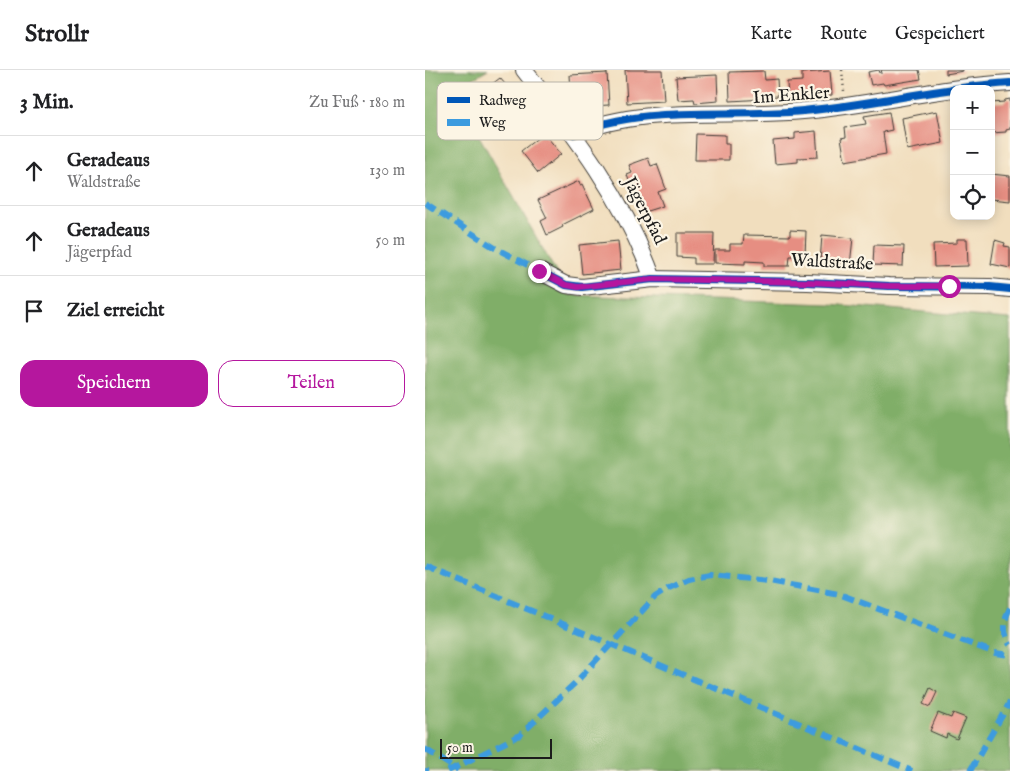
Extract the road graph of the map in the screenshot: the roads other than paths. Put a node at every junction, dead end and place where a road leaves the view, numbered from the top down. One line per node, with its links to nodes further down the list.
1 (524, 70): 2 (street, Jägerpfad)
2 (533, 82)
3 (1010, 83): 4 (street, Im Enkler)
4 (603, 123)
5 (578, 140): 7 (street, Jägerpfad)
6 (539, 271): 7 (street)
7 (653, 279): 8 (street, Waldstraße)
8 (1010, 289)

